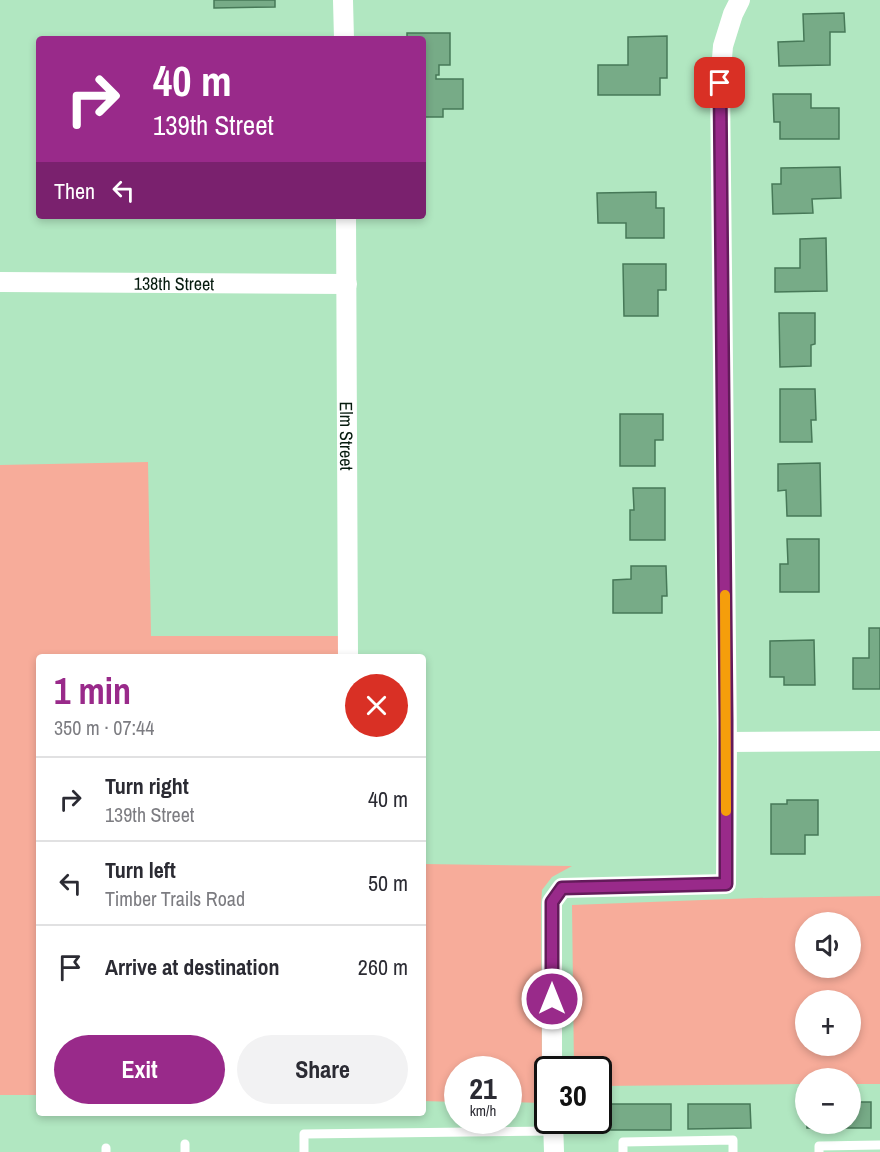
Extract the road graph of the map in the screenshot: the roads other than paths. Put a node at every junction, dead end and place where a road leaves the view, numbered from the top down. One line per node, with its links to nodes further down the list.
1 (343, 0): 3 (street)
2 (740, 0): 9 (street)
3 (344, 36)
4 (346, 219): 6 (street, Elm Street)
5 (0, 282): 6 (street, 138th Street)
6 (346, 284): 7 (street, Elm Street)
7 (348, 654)
8 (880, 741): 9 (street)
9 (727, 742): 10 (street)
10 (552, 1056)
11 (534, 1127): 14 (lane)
12 (553, 1134): 15 (street)
13 (880, 1145): 18 (lane)
14 (304, 1152)
15 (554, 1152)
16 (623, 1152): 17 (lane)
17 (733, 1152)
18 (819, 1152)

